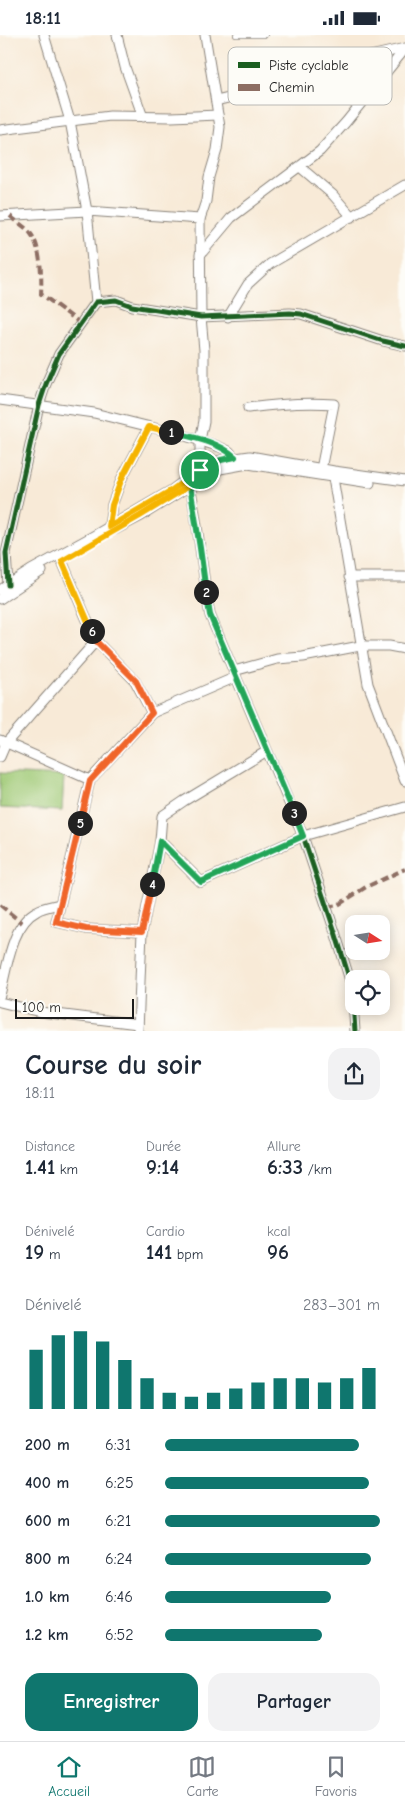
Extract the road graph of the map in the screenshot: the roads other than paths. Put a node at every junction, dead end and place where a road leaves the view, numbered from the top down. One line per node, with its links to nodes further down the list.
1 (44, 35): 14 (street)
2 (117, 35): 13 (street)
3 (205, 35): 10 (street)
4 (236, 35): 5 (lane)
5 (265, 35)
6 (405, 48): 7 (street); 8 (street)
7 (392, 51)
8 (392, 64)
9 (228, 98): 10 (street)
10 (216, 101): 12 (street)
11 (360, 105): 16 (street)
12 (218, 115): 13 (street); 21 (street)
13 (143, 117): 14 (street)
14 (70, 121): 15 (street); 18 (street)
15 (0, 130)
16 (300, 167): 20 (street); 22 (street)
17 (405, 185): 20 (street)
18 (87, 211): 19 (street); 21 (street); 23 (street)
19 (0, 216)
20 (352, 217): 25 (street)
21 (200, 219): 22 (street)
22 (200, 255): 24 (street)
23 (96, 302): 24 (street); 28 (street)
24 (201, 317): 25 (street); 31 (street)
25 (228, 317): 26 (street)
26 (405, 347)
27 (0, 400): 28 (street)
28 (39, 405): 30 (street); 43 (street)
29 (248, 408): 33 (street)
30 (149, 427): 31 (street); 39 (street)
31 (200, 440): 32 (street); 34 (street)
32 (235, 457): 33 (street); 34 (street)
33 (321, 469): 36 (street)
34 (201, 474): 35 (street); 37 (street); 39 (street)
35 (332, 478): 38 (street); 41 (street)
36 (405, 481)
37 (190, 486): 40 (street); 48 (street)
38 (405, 487)
39 (109, 527): 43 (street)
40 (62, 561): 44 (street); 45 (street)
41 (349, 577): 42 (street); 46 (street)
42 (405, 577)
43 (4, 587)
44 (0, 599)
45 (96, 641): 49 (street); 50 (street)
46 (360, 646): 47 (street); 48 (street); 54 (street)
47 (405, 649)
48 (235, 674): 49 (street); 51 (street)
49 (152, 713): 53 (street)
50 (3, 741): 52 (street); 53 (street)
51 (267, 751): 56 (street); 57 (street)
52 (0, 757)
53 (90, 781): 58 (street)
54 (405, 781)
55 (405, 807): 56 (street)
56 (303, 836): 57 (street); 63 (street)
57 (160, 841): 59 (street)
58 (60, 904): 59 (street); 60 (street)
59 (142, 932): 62 (street)
60 (0, 995)
61 (0, 1002): 62 (street)
62 (138, 1027)
63 (354, 1031)

